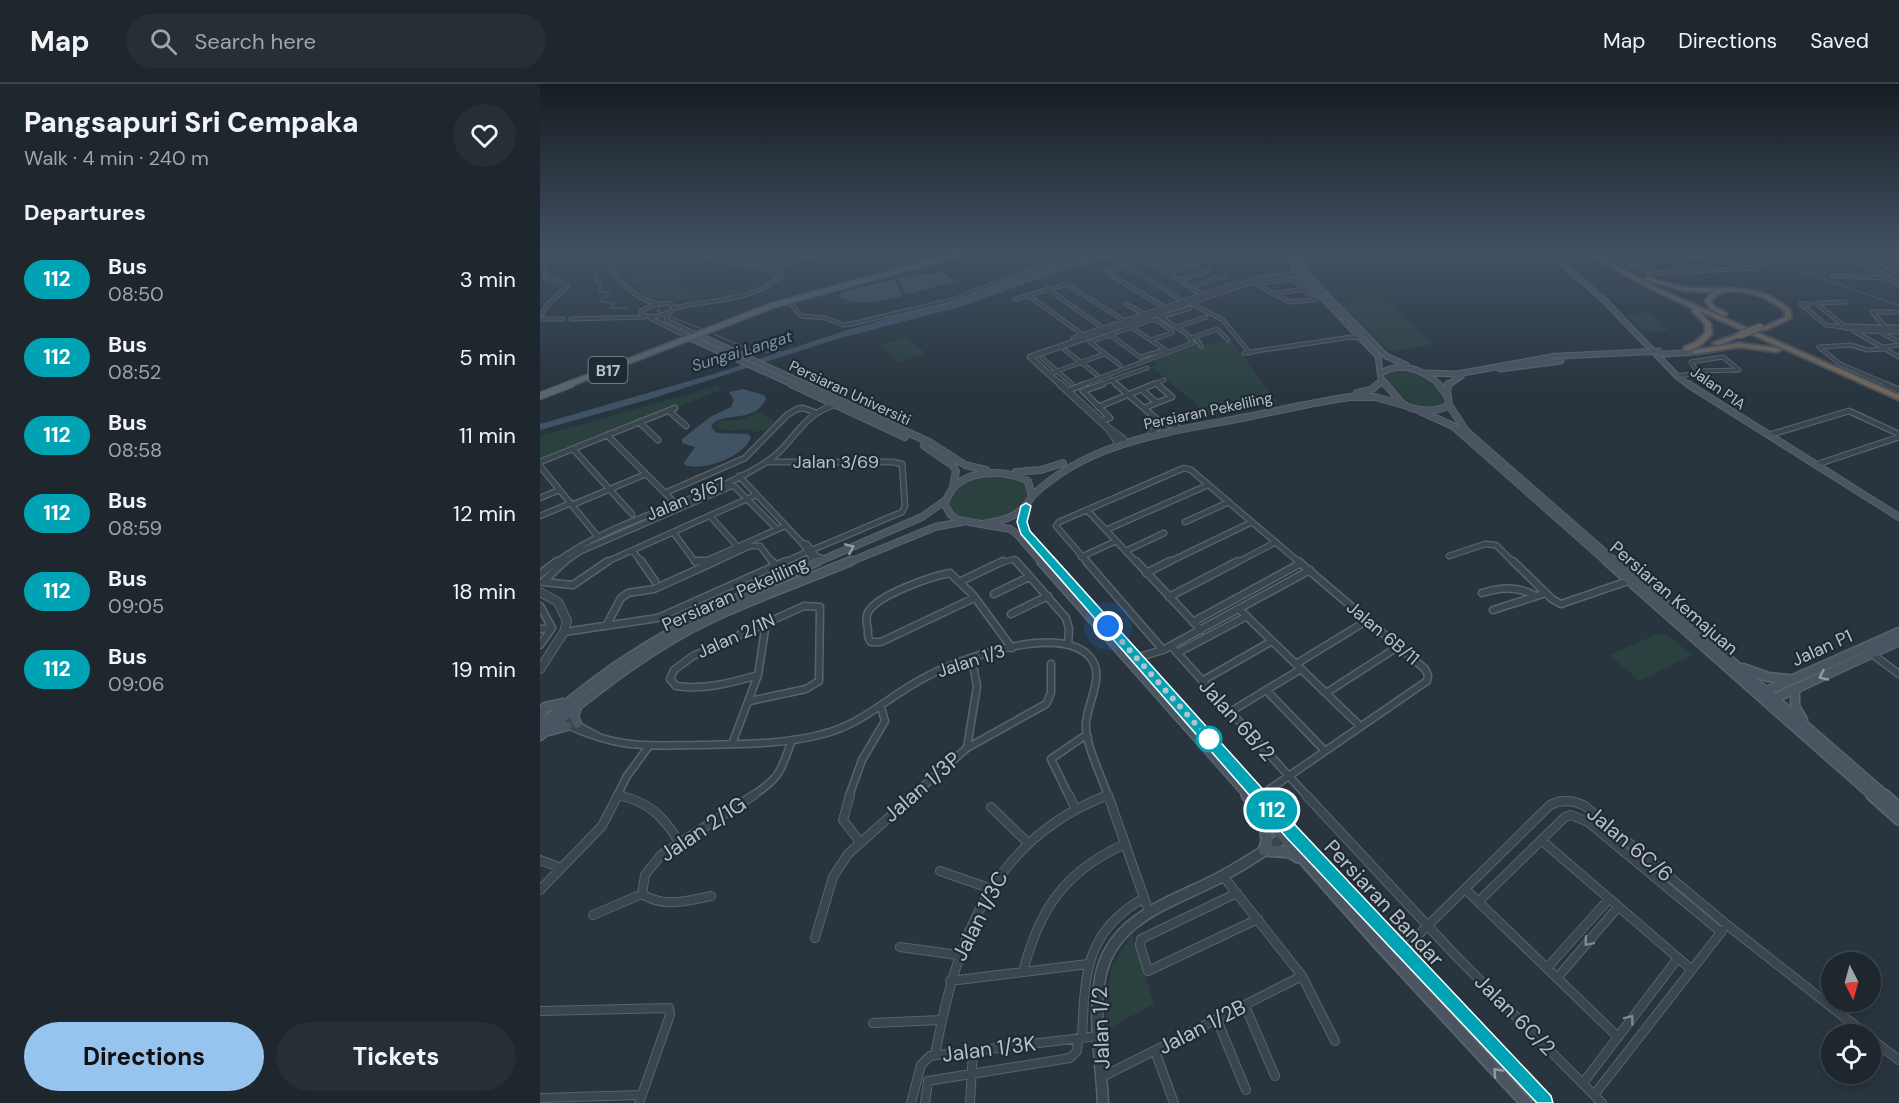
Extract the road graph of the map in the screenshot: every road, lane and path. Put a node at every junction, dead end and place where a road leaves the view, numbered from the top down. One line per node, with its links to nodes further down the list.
1 (555, 298): 42 (street)
2 (638, 298): 31 (street)
3 (724, 298): 28 (street)
4 (793, 298): 62 (main road, B17)
5 (801, 298): 27 (main road, B17)
6 (958, 298): 27 (street)
7 (1020, 298): 25 (street)
8 (1032, 298): 61 (street)
9 (1060, 298): 54 (street)
10 (1086, 298): 50 (street)
11 (1148, 298): 36 (street)
12 (1178, 298): 33 (street)
13 (1202, 298): 33 (street)
14 (1280, 298): 26 (street)
15 (1313, 298): 26 (street)
16 (1321, 298): 34 (main road)
17 (1323, 298): 70 (main road)
18 (1599, 298): 77 (main road, Jalan P1A)
19 (1670, 298): 74 (highway)
20 (1674, 298): 101 (highway)
21 (1681, 298): 52 (highway)
22 (1709, 298): 52 (highway)
23 (1760, 298): 55 (highway)
24 (1766, 298): 55 (highway)
25 (1015, 299)
26 (1315, 300): 34 (main road)
27 (789, 301): 62 (main road, B17)
28 (693, 302): 30 (street); 37 (street)
29 (1845, 302): 53 (street)
30 (669, 303): 31 (street); 37 (street)
31 (658, 304): 38 (street)
32 (1126, 304): 41 (street)
33 (1188, 304): 36 (street); 44 (street); 75 (street)
34 (1327, 304): 59 (main road)
35 (1810, 304): 53 (street)
36 (1164, 307): 41 (street)
37 (675, 308): 40 (street)
38 (644, 309): 43 (street); 45 (street)
39 (1897, 312): 56 (street)
40 (669, 313): 45 (street); 62 (street)
41 (1144, 314): 50 (street)
42 (541, 316): 47 (street)
43 (629, 316): 45 (street); 48 (street)
44 (1159, 316): 50 (street); 51 (street)
45 (647, 317): 62 (street)
46 (1206, 317): 51 (street)
47 (546, 318): 49 (street)
48 (571, 319)
49 (562, 320)
50 (1128, 324): 54 (street); 60 (street); 66 (street); 66 (street); 90 (street)
51 (1177, 327): 63 (street)
52 (1747, 327): 111 (highway)
53 (1845, 327): 56 (street)
54 (1103, 328): 61 (street)
55 (1762, 328): 74 (highway, bridge)
56 (1886, 328): 57 (street)
57 (1899, 330): 58 (street)
58 (1879, 331): 68 (street); 71 (street)
59 (1355, 332): 65 (main road); 75 (street)
60 (1109, 334): 73 (street); 76 (street)
61 (1083, 335): 64 (street)
62 (694, 337): 91 (main road, Persiaran Universiti); 91 (main road, Persiaran Universiti); 108 (main road, B17)
63 (1193, 337): 67 (street); 69 (street); 73 (street)
64 (1073, 338)
65 (1361, 338): 75 (street); 78 (main road)
66 (1151, 340): 73 (street)
67 (1228, 340)
68 (1899, 344): 71 (street)
69 (1201, 346)
70 (1378, 348): 85 (main road); 93 (main road)
71 (1883, 348): 79 (street); 104 (street)
72 (1065, 350): 82 (street)
73 (1167, 351): 94 (street)
74 (1690, 351): 77 (main road); 101 (highway)
75 (1248, 352)
76 (1104, 354): 82 (street); 83 (street)
77 (1662, 355): 81 (main road, bridge); 95 (main road, Jalan P1A)
78 (1378, 356): 89 (main road); 106 (main road)
79 (1899, 357)
80 (1042, 358): 86 (street)
81 (1560, 359): 93 (main road); 107 (main road)
82 (1081, 362): 86 (street); 92 (street)
83 (1120, 365)
84 (1147, 368): 96 (street)
85 (1413, 368): 88 (main road); 89 (main road)
86 (1057, 371): 90 (street); 99 (street)
87 (1699, 371): 87 (street); 95 (street)
88 (1424, 372): 93 (main road); 107 (main road)
89 (1381, 373): 98 (main road)
90 (1049, 374): 105 (street)
91 (776, 375): 113 (main road, Persiaran Universiti); 139 (main road, Persiaran Universiti)
92 (1097, 375)
93 (1446, 375)
94 (1107, 376): 96 (street); 105 (street)
95 (1677, 376): 136 (main road, Jalan P1A)
96 (1112, 380): 102 (street); 109 (street)
97 (1164, 380): 100 (street)
98 (1382, 381): 106 (main road, Persiaran Pekeliling); 116 (main road)
99 (1072, 384)
100 (1157, 384): 103 (street); 110 (street)
101 (1870, 385): 111 (highway)
102 (1084, 390): 118 (street)
103 (1142, 390): 109 (street); 114 (street)
104 (1899, 390)
105 (1067, 391): 127 (street)
106 (1353, 394): 131 (main road, Persiaran Pekeliling)
107 (1447, 394): 117 (main road, Persiaran Kemajuan); 125 (main road)
108 (540, 395)
109 (1129, 395): 118 (street); 121 (street)
110 (1172, 396): 114 (street)
111 (1899, 396)
112 (1363, 397): 116 (main road, Persiaran Pekeliling); 132 (main road); 141 (main road, Persiaran Pekeliling)
113 (824, 401): 115 (main road, Persiaran Universiti); 120 (street)
114 (1157, 403): 121 (street)
115 (834, 405): 120 (street); 139 (main road, Persiaran Universiti)
116 (1404, 405): 123 (main road, Persiaran Pekeliling)
117 (1449, 405): 123 (main road); 125 (main road, Persiaran Kemajuan)
118 (1098, 407): 126 (street)
119 (675, 408): 122 (street)
120 (820, 408): 124 (street, Jalan 3/67)
121 (1144, 408): 128 (street)
122 (669, 411): 129 (street); 130 (street)
123 (1420, 411): 132 (main road, Persiaran Kemajuan)
124 (814, 412): 143 (street, Jalan 3/67); 154 (street)
125 (1455, 415): 198 (main road, Persiaran Kemajuan)
126 (1110, 417): 127 (street)
127 (1100, 421): 138 (street)
128 (1158, 421): 131 (street); 133 (street)
129 (639, 422): 134 (street); 137 (street)
130 (686, 426)
131 (1177, 426): 133 (main road, Persiaran Pekeliling)
132 (1458, 431): 198 (main road, Persiaran Kemajuan)
133 (1151, 432): 138 (main road, Persiaran Pekeliling)
134 (607, 435): 140 (street); 148 (street)
135 (1899, 435): 136 (street); 145 (street)
136 (1766, 436): 145 (main road, Jalan P1A)
137 (658, 440)
138 (1120, 440): 142 (main road, Persiaran Pekeliling)
139 (928, 444): 142 (main road); 146 (main road, Persiaran Universiti); 151 (main road, Persiaran Universiti); 169 (main road)
140 (573, 449): 144 (street); 152 (street)
141 (1088, 458): 156 (main road, Persiaran Pekeliling); 183 (main road)
142 (1070, 460): 147 (main road, Persiaran Pekeliling)
143 (766, 462): 149 (street, Jalan 3/67); 186 (street, Jalan 3/69)
144 (540, 464): 153 (street)
145 (1815, 465): 168 (main road, Jalan P1A)
146 (991, 471): 147 (main road); 151 (main road)
147 (1011, 472): 156 (main road)
148 (646, 474): 152 (street); 154 (street)
149 (739, 476): 155 (street); 161 (street, Jalan 3/67)
150 (1208, 485): 160 (street, Jalan 6B/11); 164 (street, Jalan 6B/11); 176 (street)
151 (953, 487): 159 (main road)
152 (609, 489): 162 (street); 165 (street)
153 (560, 490): 157 (street); 162 (street)
154 (665, 494): 161 (street)
155 (756, 495): 158 (street); 174 (street)
156 (1032, 496): 163 (main road)
157 (540, 498)
158 (747, 499): 167 (street); 175 (street); 185 (street)
159 (946, 500): 169 (main road, Persiaran Pekeliling); 170 (main road)
160 (1228, 502): 171 (street); 172 (street, Jalan 6B/11)
161 (675, 503): 180 (street, Jalan 3/67)
162 (571, 504): 166 (street); 180 (street)
163 (1026, 506): 173 (main road); 183 (main road, Persiaran Bandar)
164 (1087, 510): 176 (street); 189 (street)
165 (632, 514)
166 (540, 516)
167 (710, 516): 178 (street); 184 (street)
168 (1899, 517)
169 (912, 522): 190 (main road, Persiaran Pekeliling, one-way to 169)
170 (963, 522): 173 (main road); 177 (main road, Persiaran Pekeliling)
171 (1185, 522)
172 (1252, 522): 182 (street, Jalan 6B/11); 195 (street)
173 (982, 524): 183 (main road, Persiaran Bandar)
174 (785, 526): 175 (street); 186 (street)
175 (777, 529): 184 (street)
176 (1106, 530): 181 (street)
177 (923, 531): 183 (main road); 251 (main road, Persiaran Pekeliling)
178 (673, 532): 184 (street); 185 (street)
179 (1164, 532): 187 (street)
180 (598, 537): 196 (street, Jalan 3/67)
181 (1116, 541): 187 (street); 189 (street)
182 (1276, 542): 191 (street, Jalan 6B/11); 207 (street)
183 (1032, 545): 235 (main road, Persiaran Bandar); 271 (main road, Persiaran Bandar)
184 (738, 547)
185 (633, 551): 199 (street)
186 (810, 551): 190 (street); 192 (street); 193 (street, Jalan 3/69)
187 (1126, 551): 195 (street)
188 (1449, 556): 203 (street)
189 (1081, 557): 231 (street)
190 (824, 559): 192 (main road, Persiaran Pekeliling)
191 (1302, 563): 194 (street, Jalan 6B/11); 215 (street)
192 (811, 564): 251 (main road, Persiaran Pekeliling)
193 (776, 566): 217 (street, Jalan 3/69); 217 (street)
194 (1310, 570): 210 (street); 214 (street, Jalan 6B/11)
195 (1146, 573): 207 (street)
196 (540, 574)
197 (1029, 577): 200 (street); 204 (street); 205 (street)
198 (1632, 580): 203 (street); 238 (main road, Persiaran Kemajuan); 248 (main road, Persiaran Kemajuan)
199 (655, 581)
200 (961, 581): 208 (street); 208 (street)
201 (540, 592): 221 (street)
202 (1482, 593): 206 (street)
203 (1546, 593): 206 (street)
204 (994, 594)
205 (1048, 596): 212 (street); 226 (street)
206 (1536, 596): 211 (street)
207 (1169, 597): 215 (street)
208 (974, 598): 230 (street)
209 (540, 606): 218 (street)
210 (1239, 609): 213 (street); 220 (street)
211 (1493, 610)
212 (1011, 614)
213 (1247, 616): 223 (street); 232 (street)
214 (1368, 620): 228 (street, Jalan 6B/11); 239 (street)
215 (1193, 622): 220 (street)
216 (766, 623): 243 (street); 243 (street, Jalan 2/1N); 250 (street, Jalan 2/1N)
217 (606, 626): 221 (street, Jalan 3/69)
218 (552, 628): 219 (street); 225 (street)
219 (540, 629)
220 (1200, 630): 227 (street)
221 (564, 632): 241 (street)
222 (1899, 632): 229 (main road, Jalan P1)
223 (1272, 641): 239 (street); 244 (street)
224 (1899, 641): 233 (main road, Jalan P1)
225 (540, 645)
226 (1068, 645): 230 (street, Jalan 1/3); 258 (street)
227 (1171, 646): 231 (street); 232 (street, Jalan 6B/2)
228 (1399, 646): 247 (street); 255 (street, Jalan 6B/11)
229 (1864, 647): 233 (street); 245 (main road, Jalan P1)
230 (1012, 648): 236 (street, Jalan 1/3)
231 (1163, 650): 234 (street)
232 (1177, 653): 244 (street, Jalan 6B/2)
233 (1872, 653): 242 (street); 245 (main road, Jalan P1, one-way to 245)
234 (1152, 655): 235 (street); 240 (street)
235 (1136, 658): 240 (main road, Persiaran Bandar)
236 (972, 660): 252 (street, Jalan 1/3); 262 (street)
237 (1051, 664): 262 (street, Jalan 1/3P)
238 (1733, 664): 245 (main road); 248 (main road, Persiaran Kemajuan)
239 (1299, 666): 246 (street); 247 (street)
240 (1144, 667): 273 (main road, Persiaran Bandar)
241 (540, 669)
242 (1899, 674)
243 (758, 675): 250 (street)
244 (1202, 681): 253 (street, Jalan 6B/2)
245 (1794, 684): 248 (main road, Jalan P1); 249 (main road, Jalan P1); 257 (main road)
246 (1266, 690): 253 (street); 263 (street)
247 (1326, 693): 255 (street)
248 (1762, 693): 249 (main road, Persiaran Kemajuan)
249 (1770, 700): 257 (main road, Persiaran Kemajuan); 272 (main road, Persiaran Kemajuan)
250 (750, 701): 260 (street)
251 (575, 702): 254 (main road, Persiaran Pekeliling); 254 (main road)
252 (881, 708): 259 (street, Jalan 1/3); 276 (street)
253 (1230, 712): 264 (street, Jalan 6B/2)
254 (552, 716): 256 (main road); 256 (main road, Persiaran Pekeliling); 261 (street, Jalan 1/3)
255 (1360, 726): 263 (street, Jalan 6B/11)
256 (541, 732)
257 (1813, 733): 270 (main road, Persiaran Kemajuan)
258 (1088, 737): 267 (street); 269 (street)
259 (792, 741): 260 (street, Jalan 1/3); 275 (street, Jalan 2/1G)
260 (732, 744): 261 (street, Jalan 1/3)
261 (648, 746): 266 (street)
262 (967, 748): 276 (street, Jalan 1/3P)
263 (1325, 751): 264 (street, Jalan 6B/11)
264 (1288, 776): 265 (street, Jalan 6B/11); 298 (street, Jalan 6B/2)
265 (1270, 789)
266 (618, 795): 275 (street); 282 (street)
267 (1108, 795): 269 (street, Jalan 1/3C); 278 (street)
268 (991, 807): 277 (street)
269 (1075, 808): 277 (street, Jalan 1/3C)
270 (1899, 808)
271 (1265, 816): 273 (main road, Persiaran Bandar); 279 (main road)
272 (1899, 819)
273 (1288, 835): 279 (street, Jalan 1/2); 281 (main road, Persiaran Bandar); 302 (main road, Persiaran Bandar)
274 (1541, 840): 292 (street); 293 (street); 299 (street)
275 (680, 842): 289 (street, Jalan 2/1G)
276 (860, 842): 301 (street, Jalan 1/3P)
277 (1027, 842): 285 (street, Jalan 1/3C)
278 (1125, 844): 291 (street); 311 (street)
279 (1264, 850): 281 (main road); 284 (street, Jalan 1/2)
280 (540, 860): 282 (street)
281 (1306, 862): 302 (main road, Persiaran Bandar)
282 (561, 868): 287 (street)
283 (940, 871): 285 (street)
284 (1223, 876): 288 (street); 295 (street, Jalan 1/2)
285 (989, 888): 305 (street, Jalan 1/3C)
286 (1465, 889): 293 (street); 298 (street, Jalan 6C/6); 299 (street, Jalan 6C/6)
287 (540, 890)
288 (1237, 893): 297 (street); 310 (street)
289 (642, 894): 290 (street); 296 (street)
290 (711, 896)
291 (1144, 898): 295 (street); 307 (street)
292 (1609, 899): 294 (street); 308 (street)
293 (1478, 902): 308 (street)
294 (1618, 907): 306 (street); 314 (street, one-way to 314)
295 (1149, 912): 323 (street, Jalan 1/2)
296 (593, 915)
297 (1258, 919): 310 (street); 313 (street)
298 (1428, 926): 300 (street, Jalan 6C/6); 335 (street, Jalan 6C/2)
299 (1724, 928): 309 (street); 322 (street, Jalan 6C/6)
300 (1416, 937): 302 (main road); 304 (street, Jalan 6C/6); 312 (main road)
301 (815, 938)
302 (1382, 939): 304 (main road); 316 (main road, Persiaran Bandar)
303 (900, 947): 305 (street)
304 (1401, 951): 312 (main road, Persiaran Bandar); 316 (main road)
305 (958, 956): 315 (street, Jalan 1/3C)
306 (1678, 958): 309 (street); 324 (street, one-way to 306)
307 (1088, 964): 311 (street); 325 (street)
308 (1547, 968): 314 (street)
309 (1691, 969): 337 (street)
310 (1148, 971)
311 (1023, 972): 315 (street)
312 (1420, 972): 346 (main road, Persiaran Bandar)
313 (1302, 976): 317 (street, Jalan 1/2B); 326 (street)
314 (1557, 978): 324 (street)
315 (950, 981): 319 (street, Jalan 1/3C)
316 (1416, 985): 345 (main road, Persiaran Bandar, one-way to 316)
317 (1245, 1006): 320 (street, Jalan 1/2B); 334 (street)
318 (540, 1011): 339 (street)
319 (940, 1020): 321 (street); 330 (street, Jalan 1/3C)
320 (1217, 1020): 329 (street, Jalan 1/2B); 336 (street)
321 (873, 1023)
322 (1853, 1024)
323 (1100, 1035): 325 (street, Jalan 1/3K); 333 (street, Jalan 1/2)
324 (1617, 1036): 335 (street)
325 (1080, 1038): 328 (street, Jalan 1/3K); 332 (street)
326 (1335, 1041)
327 (1881, 1046): 331 (street, Jalan 6C/6)
328 (973, 1051): 330 (street, Jalan 1/3K); 332 (street)
329 (1155, 1051): 333 (street, Jalan 1/2B); 344 (street)
330 (935, 1055): 340 (street, Jalan 1/3K)
331 (1899, 1060)
332 (972, 1074): 341 (street); 342 (street)
333 (1102, 1077): 343 (street, Jalan 1/2)
334 (1275, 1077)
335 (1582, 1083): 337 (street, Jalan 6C/2)
336 (1246, 1090)
337 (1594, 1095): 347 (street, Jalan 6C/2)
338 (540, 1098): 339 (street)
339 (640, 1099)
340 (911, 1103)
341 (925, 1103)
342 (970, 1103)
343 (1104, 1103)
344 (1174, 1103)
345 (1526, 1103)
346 (1544, 1103)
347 (1602, 1103)

